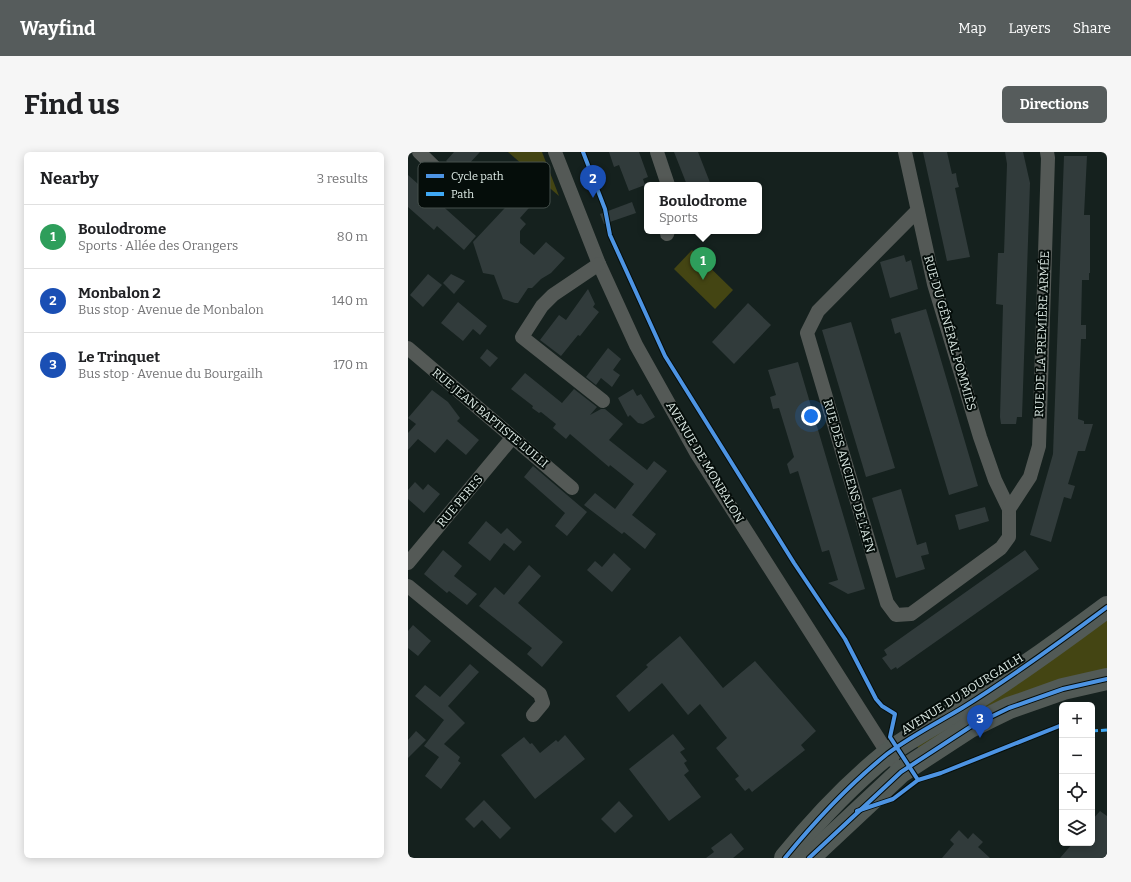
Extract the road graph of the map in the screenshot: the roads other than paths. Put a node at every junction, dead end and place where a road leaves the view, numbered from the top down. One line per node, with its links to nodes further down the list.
1 (419, 152): 6 (street)
2 (556, 152): 9 (street, AVENUE DE MONBALON)
3 (656, 152): 7 (street)
4 (905, 152): 8 (street, RUE DU GÉNÉRAL POMMIÈS)
5 (1047, 152): 14 (street, RUE DE LA PREMIÈRE ARMÉE)
6 (429, 162)
7 (667, 182)
8 (918, 210): 14 (street, RUE DU GÉNÉRAL POMMIÈS); 14 (street, RUE DES ANCIENS DE L'AFN)
9 (600, 264): 11 (street); 20 (street, AVENUE DE MONBALON)
10 (408, 348): 12 (street, RUE JEAN BAPTISTE LULLI)
11 (603, 402)
12 (512, 438): 13 (street, RUE JEAN BAPTISTE LULLI); 15 (street, RUE PERES)
13 (572, 488)
14 (1009, 509)
15 (408, 563)
16 (408, 586): 19 (street)
17 (1107, 608): 20 (main road, AVENUE DU BOURGAILH)
18 (1107, 679): 21 (main road)
19 (533, 715)
20 (888, 754): 21 (street, AVENUE DE MONBALON); 22 (main road, AVENUE DU BOURGAILH)
21 (901, 772): 23 (main road)
22 (785, 858)
23 (809, 858)

